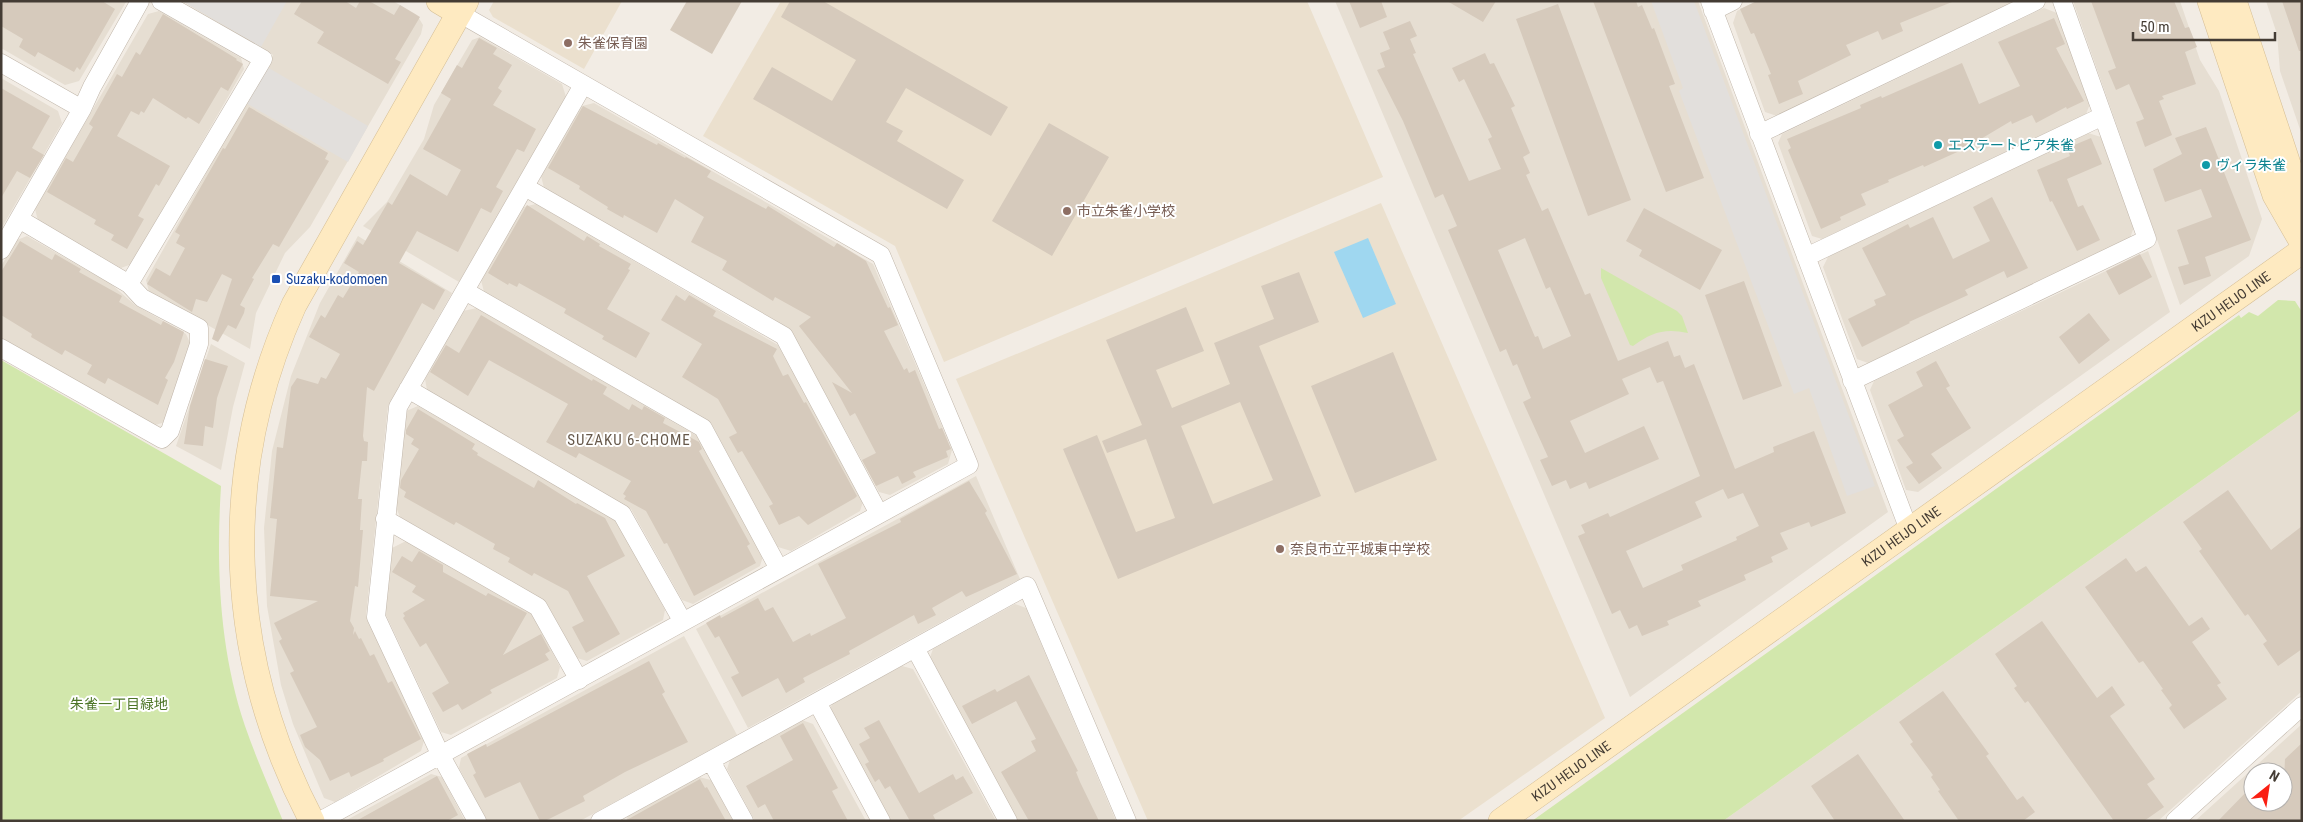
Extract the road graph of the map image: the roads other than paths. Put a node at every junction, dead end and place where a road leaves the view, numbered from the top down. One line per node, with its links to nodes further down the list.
1 (140, 1): 12 (street)
2 (161, 1): 22 (street)
3 (1733, 1): 9 (street)
4 (2036, 1): 14 (street)
5 (2062, 1): 13 (street)
6 (2210, 1): 18 (street)
7 (2234, 1): 17 (street)
8 (455, 5): 11 (street); 39 (street)
9 (1711, 6): 14 (street)
10 (1, 63): 12 (street)
11 (583, 85): 15 (street); 27 (street)
12 (82, 109): 16 (street)
13 (2103, 116): 21 (street); 25 (street)
14 (1759, 134): 21 (street)
15 (525, 187): 23 (street); 27 (street)
16 (19, 219): 19 (street); 22 (street)
17 (2302, 225)
18 (2302, 242)
19 (1, 250)
20 (2302, 251): 29 (street, KIZU HEIJO LINE)
21 (1806, 257): 25 (street)
22 (130, 284): 24 (street)
23 (464, 291): 26 (street); 30 (street)
24 (1, 348)
25 (1852, 381): 29 (street)
26 (408, 389): 28 (street); 31 (street)
27 (879, 514): 30 (street)
28 (385, 519): 33 (street); 36 (street)
29 (1909, 530): 46 (street, KIZU HEIJO LINE)
30 (779, 569): 31 (street)
31 (683, 622): 33 (street)
32 (915, 648): 34 (street); 44 (street); 45 (street)
33 (579, 680): 36 (street)
34 (818, 704): 37 (street); 43 (street)
35 (2302, 706): 47 (street)
36 (441, 756): 40 (street); 41 (street)
37 (711, 761): 38 (street); 42 (street)
38 (606, 820)
39 (312, 821)
40 (320, 821)
41 (477, 821)
42 (744, 821)
43 (881, 821)
44 (1008, 821)
45 (1127, 821)
46 (1501, 821)
47 (2175, 821)

